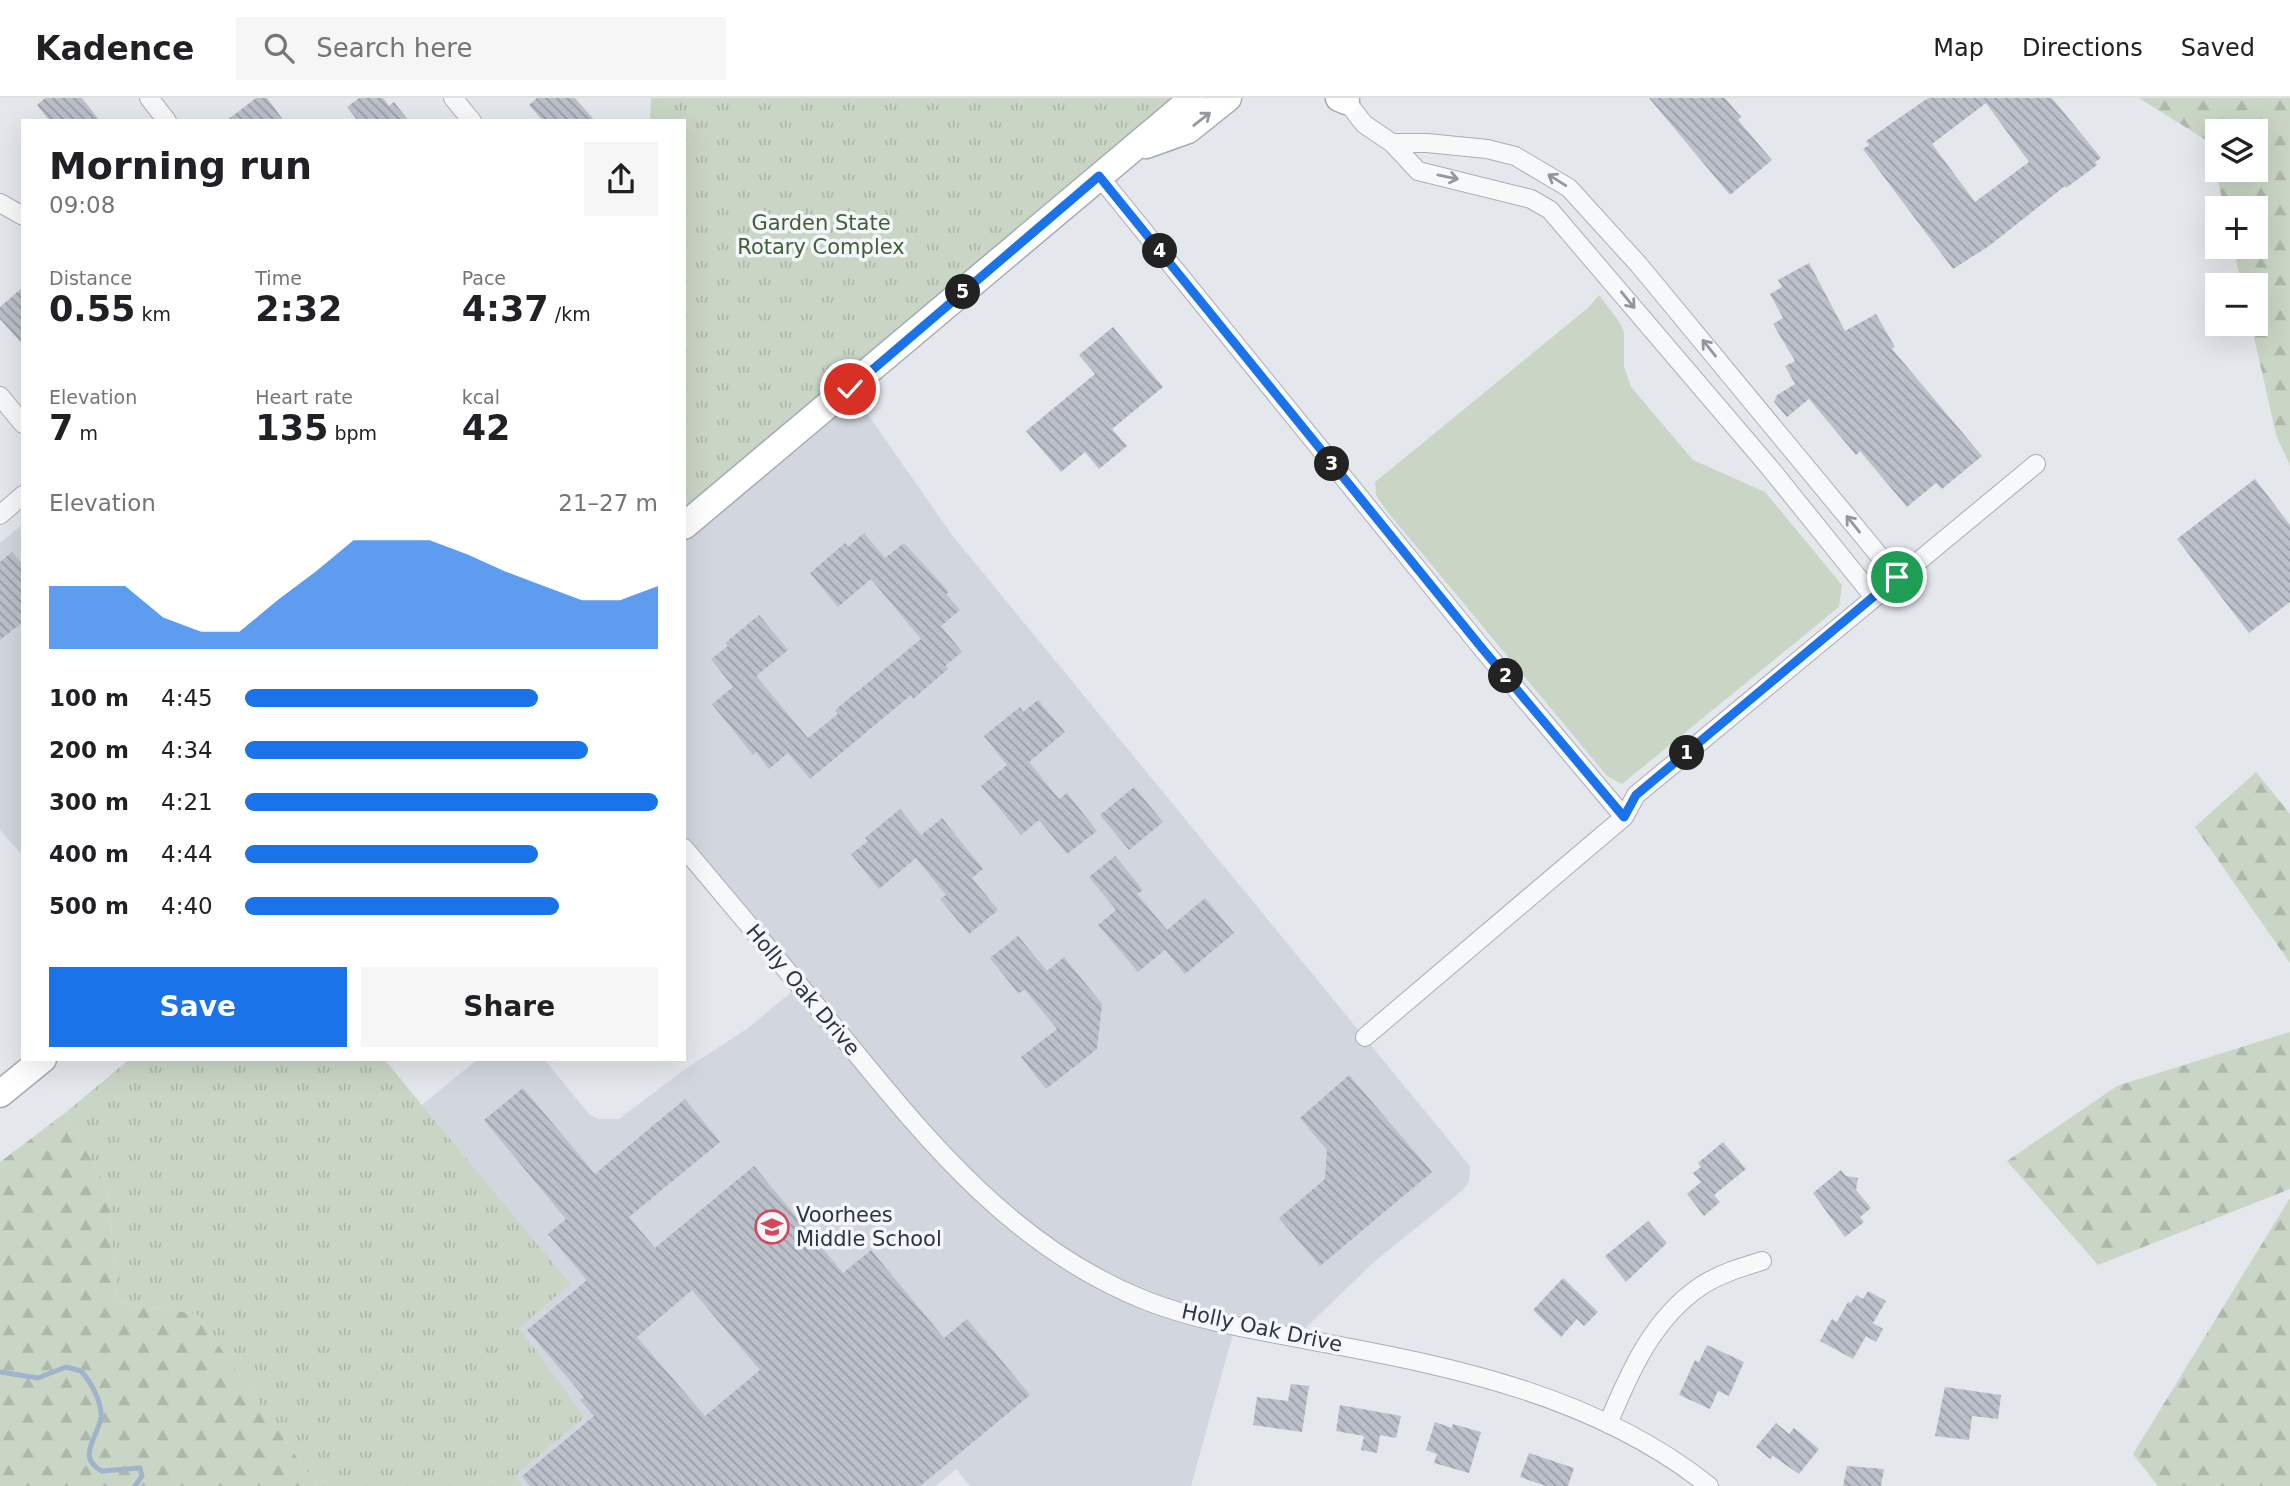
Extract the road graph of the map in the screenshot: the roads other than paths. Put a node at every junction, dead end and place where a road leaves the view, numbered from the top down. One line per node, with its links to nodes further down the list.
1 (149, 98): 6 (street)
2 (453, 98): 7 (street)
3 (1193, 98): 9 (main road)
4 (1228, 98): 9 (main road, one-way to 4)
5 (1343, 99): 8 (street)
6 (165, 119)
7 (470, 119)
8 (1392, 143): 13 (street, one-way to 8); 14 (street, one-way to 14)
9 (1128, 152): 10 (main road)
10 (1099, 176): 22 (main road); 25 (street)
11 (0, 203): 12 (street)
12 (21, 215)
13 (1684, 317): 14 (street); 17 (street, one-way to 13)
14 (1658, 338): 19 (street)
15 (0, 396): 16 (street)
16 (21, 422)
17 (1795, 453): 19 (street); 23 (street, one-way to 17)
18 (2036, 464): 23 (street)
19 (1773, 473): 24 (street)
20 (21, 497): 21 (street)
21 (0, 515)
22 (686, 524)
23 (1897, 577): 24 (street)
24 (1873, 596): 25 (street)
25 (1624, 817): 27 (street)
26 (686, 850): 31 (street, Holly Oak Drive)
27 (1365, 1037)
28 (41, 1061): 29 (main road)
29 (0, 1094)
30 (1762, 1261): 31 (street)
31 (1608, 1424): 32 (street, Holly Oak Drive)
32 (1709, 1486)

